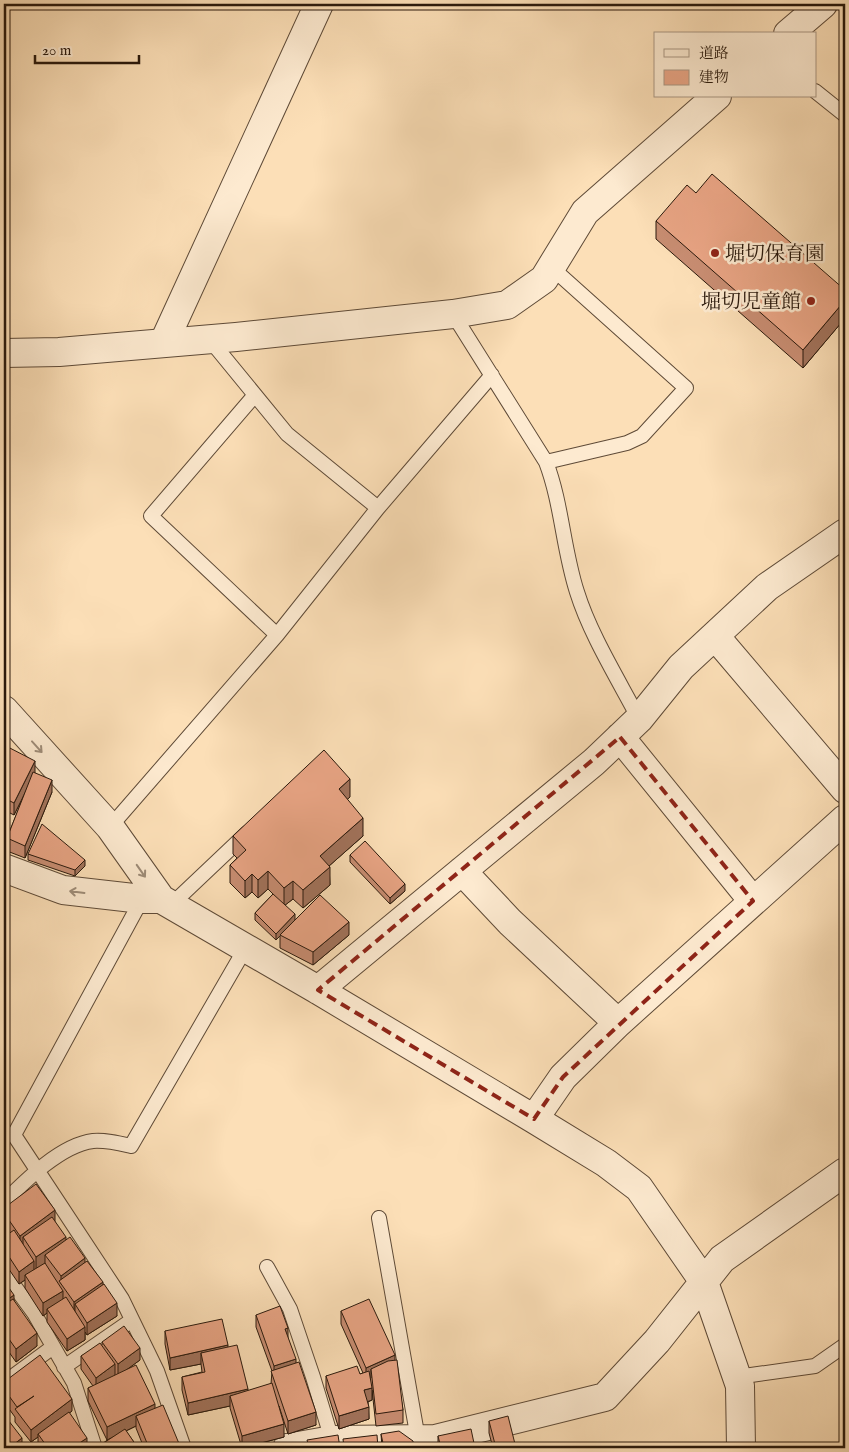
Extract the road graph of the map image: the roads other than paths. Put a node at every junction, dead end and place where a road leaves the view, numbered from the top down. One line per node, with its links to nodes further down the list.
1 (319, 4): 10 (street)
2 (823, 4): 3 (street)
3 (790, 32)
4 (816, 92): 6 (lane)
5 (715, 98): 7 (street)
6 (845, 115)
7 (551, 267): 8 (street); 14 (lane)
8 (453, 314): 9 (street); 12 (lane)
9 (210, 340): 10 (street); 13 (lane)
10 (164, 342): 11 (street)
11 (4, 353)
12 (492, 375): 14 (lane); 15 (lane)
13 (254, 396): 15 (lane); 17 (lane)
14 (546, 462): 20 (lane)
15 (378, 508): 17 (lane)
16 (845, 533): 18 (street)
17 (277, 635): 25 (lane)
18 (715, 636): 20 (street); 22 (street)
19 (4, 710): 25 (street, one-way to 25)
20 (639, 719): 21 (street)
21 (620, 737): 27 (street); 29 (street)
22 (845, 790)
23 (845, 819): 29 (street)
24 (256, 824): 28 (lane)
25 (110, 828): 28 (street, one-way to 28)
26 (4, 868): 28 (street, one-way to 26)
27 (462, 872): 31 (street); 32 (street)
28 (158, 901): 30 (street); 34 (lane)
29 (754, 901): 32 (street)
30 (245, 949): 31 (street); 34 (lane)
31 (318, 990): 33 (street)
32 (618, 1023): 33 (street)
33 (534, 1119): 40 (street)
34 (38, 1171): 36 (lane); 41 (lane)
35 (845, 1172): 40 (street)
36 (4, 1202)
37 (379, 1218): 47 (lane)
38 (267, 1267): 48 (lane)
39 (4, 1272): 43 (lane)
40 (704, 1282): 45 (street); 47 (street)
41 (132, 1320): 44 (lane); 50 (lane)
42 (845, 1345): 45 (lane)
43 (53, 1347): 44 (lane); 46 (lane)
44 (64, 1367): 49 (lane)
45 (737, 1377): 52 (street)
46 (4, 1383)
47 (418, 1439): 48 (street)
48 (332, 1440): 51 (street)
49 (95, 1448)
50 (184, 1448)
51 (287, 1448)
52 (741, 1448)

